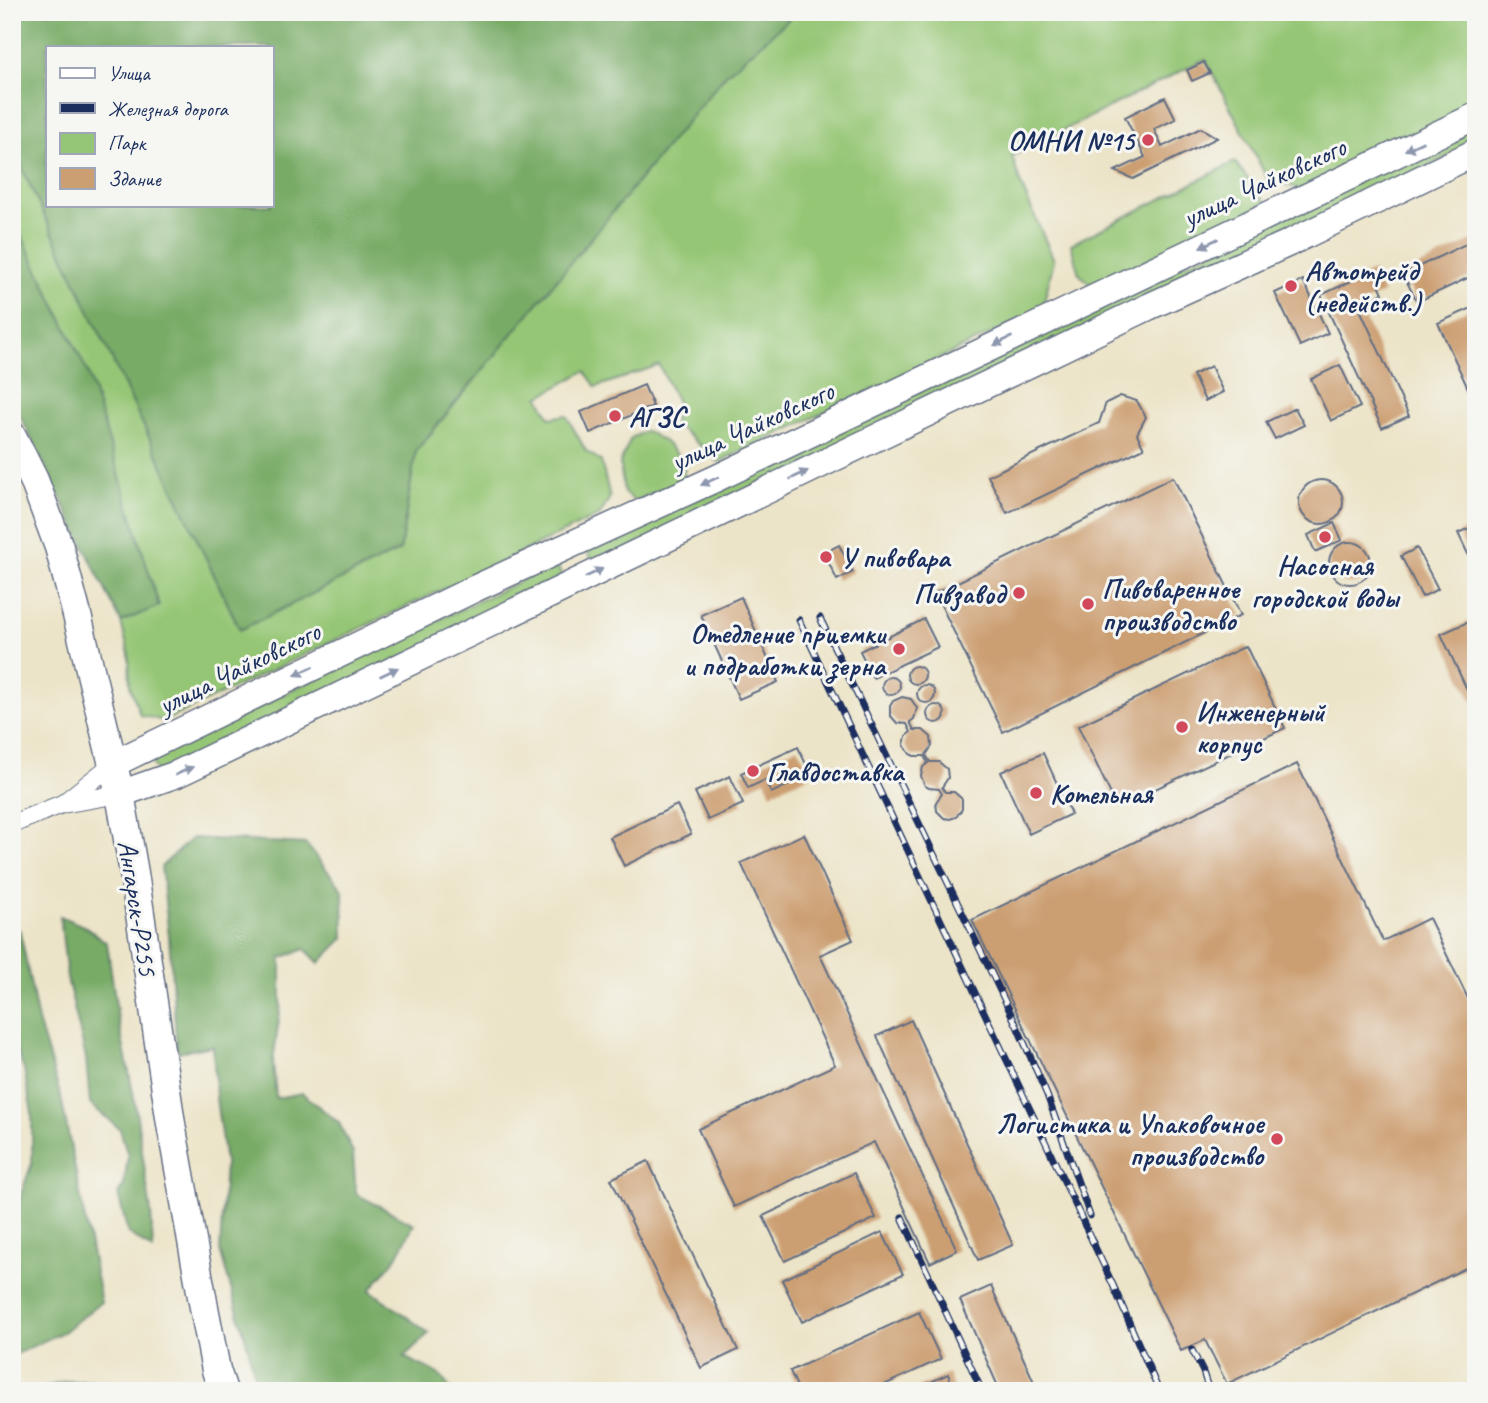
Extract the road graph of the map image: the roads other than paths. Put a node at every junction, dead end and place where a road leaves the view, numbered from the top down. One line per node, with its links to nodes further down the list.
1 (1476, 116): 4 (main road, улица Чайковского, one-way to 4)
2 (1476, 152): 5 (main road, улица Чайковского, one-way to 2)
3 (12, 436): 4 (main road, Ангарск-Р255)
4 (113, 764): 5 (main road, Ангарск-Р255); 6 (street, улица Чайковского)
5 (120, 794): 6 (street, улица Чайковского); 8 (main road, Ангарск-Р255)
6 (62, 804): 7 (street, улица Чайковского)
7 (12, 824)
8 (223, 1391)

